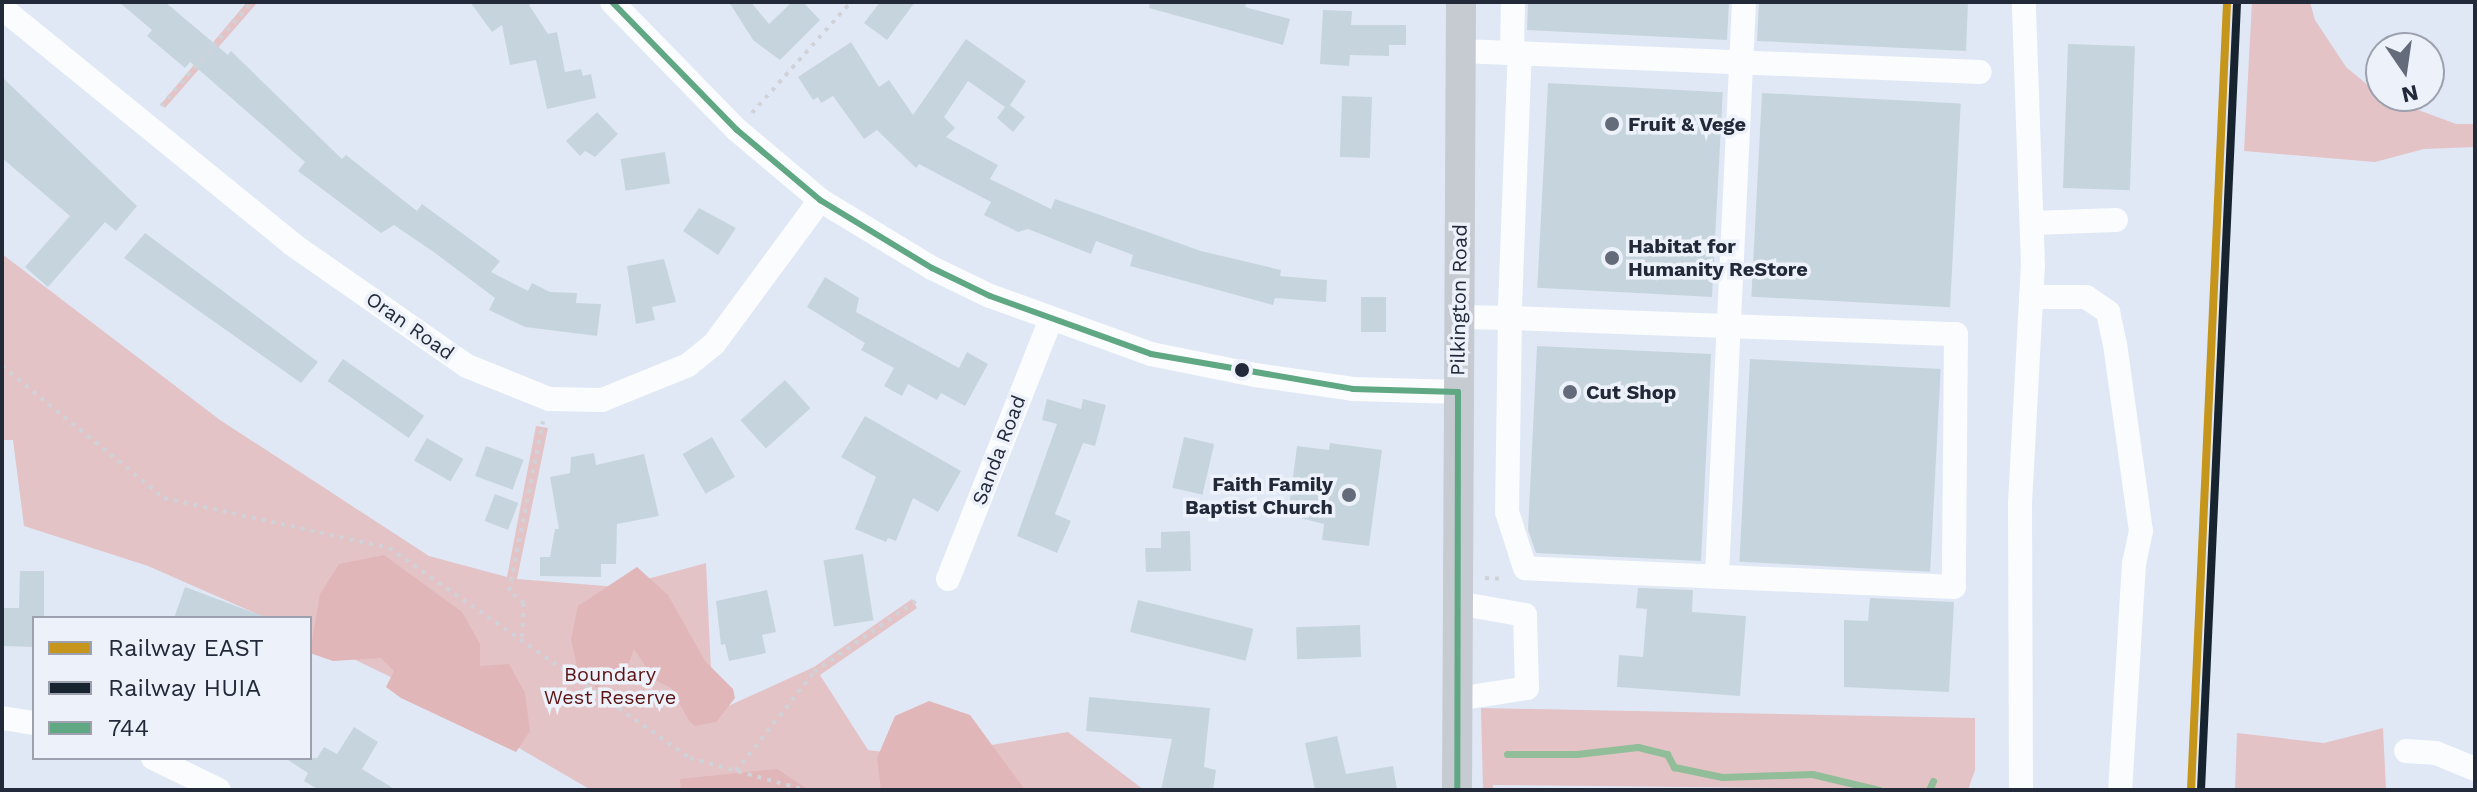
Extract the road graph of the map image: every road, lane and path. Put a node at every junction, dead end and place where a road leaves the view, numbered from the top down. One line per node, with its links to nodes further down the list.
1 (252, 2): 13 (path)
2 (612, 2): 14 (street)
3 (851, 2): 14 (path)
4 (1461, 2): 10 (main road, Pilkington Road)
5 (1513, 2): 9 (street)
6 (1744, 2): 11 (street)
7 (2024, 2): 17 (street)
8 (2, 8): 25 (street, Oran Road)
9 (1516, 50): 10 (street); 11 (street); 20 (street)
10 (1461, 51): 19 (main road, Pilkington Road)
11 (1741, 64): 12 (street); 22 (street)
12 (1980, 72)
13 (161, 106)
14 (737, 130): 15 (street)
15 (820, 200): 21 (street); 25 (street, Oran Road)
16 (2116, 220): 17 (street)
17 (2033, 223): 18 (street)
18 (2031, 297): 44 (street); 45 (street)
19 (1459, 317): 20 (street); 24 (main road, Pilkington Road)
20 (1510, 318): 22 (street); 26 (street)
21 (1050, 321): 24 (street); 27 (street, Sanda Road)
22 (1728, 326): 26 (street); 26 (street)
23 (2, 366): 32 (path)
24 (1458, 392): 31 (main road, Pilkington Road)
25 (549, 399): 32 (path)
26 (1717, 575)
27 (948, 579)
28 (1489, 579): 29 (path)
29 (1510, 579)
30 (919, 599): 39 (path)
31 (1457, 603): 33 (main road, Pilkington Road); 33 (street)
32 (522, 639): 39 (path)
33 (1457, 699): 43 (main road, Pilkington Road)
34 (2, 718): 35 (street)
35 (32, 723)
36 (2406, 751): 38 (street)
37 (157, 760): 41 (street)
38 (2475, 769)
39 (736, 771): 42 (path)
40 (2475, 782): 46 (street)
41 (219, 790)
42 (805, 790)
43 (1457, 790)
44 (2021, 790)
45 (2120, 790)
46 (2471, 790)

